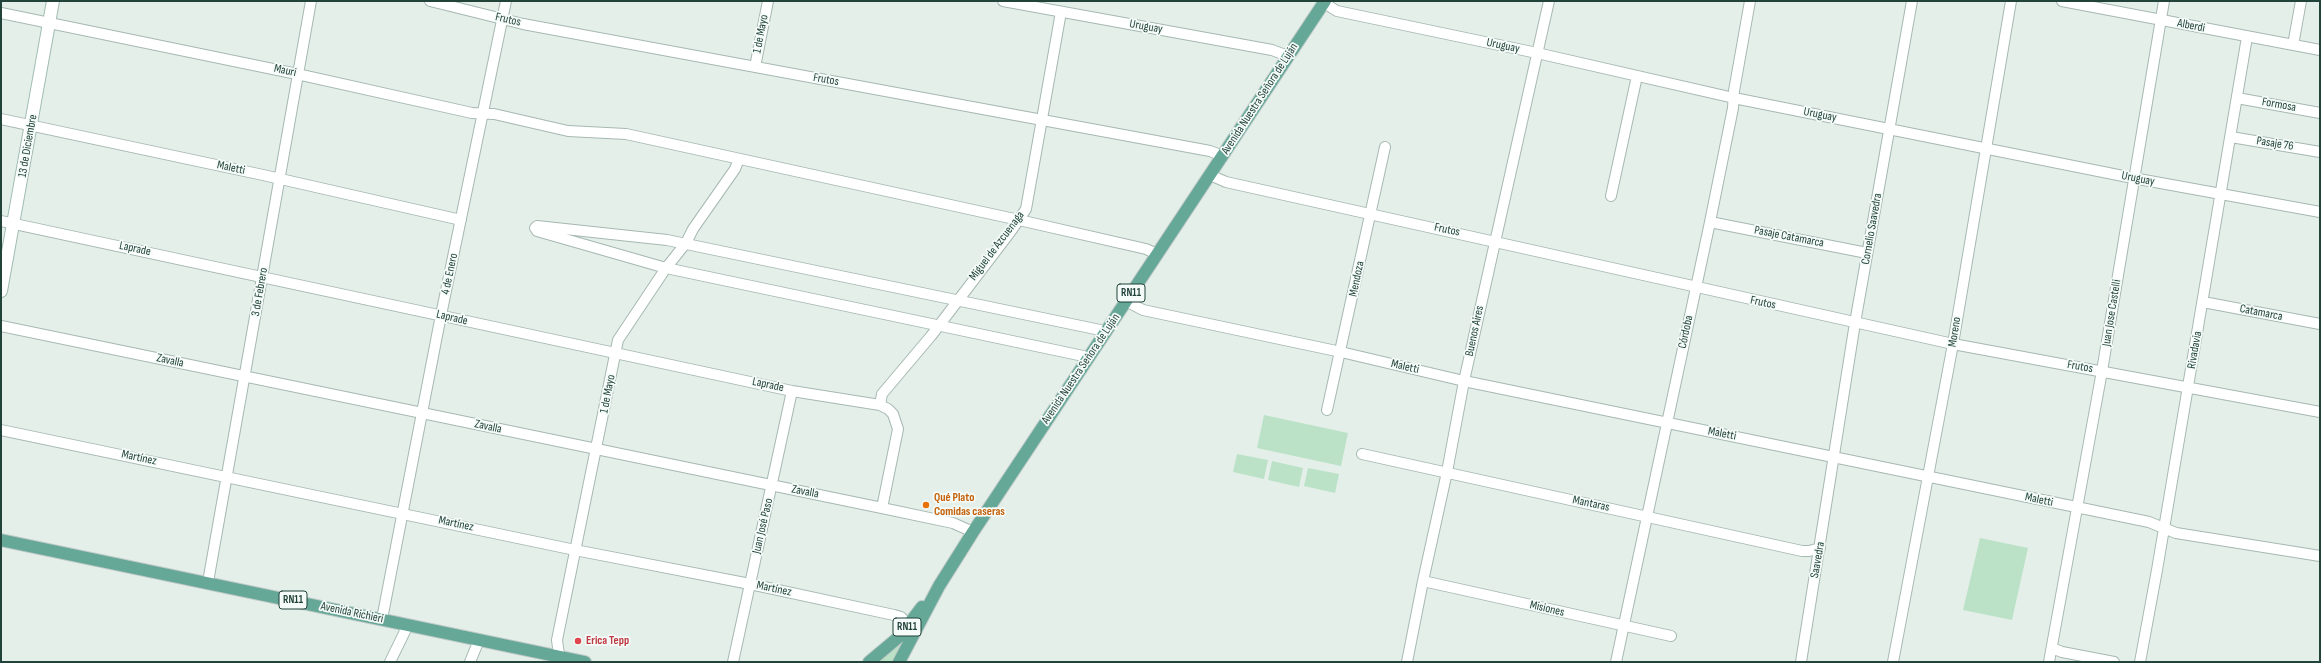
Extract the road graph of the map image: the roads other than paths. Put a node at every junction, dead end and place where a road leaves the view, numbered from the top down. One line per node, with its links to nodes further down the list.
1 (53, 1): 19 (street, 13 de Diciembre)
2 (311, 1): 26 (street, 3 de Febrero)
3 (430, 1): 17 (street, Frutos)
4 (506, 1): 17 (street, 4 de Enero)
5 (768, 1): 25 (street, 1 de Mayo)
6 (1003, 1): 15 (street, Uruguay)
7 (1549, 1): 23 (street, Buenos Aires)
8 (1750, 1): 28 (street, Córdoba)
9 (1912, 1): 35 (street, Cornelio Saavedra)
10 (2011, 1): 38 (street, Moreno)
11 (2062, 1): 18 (street, Alberdi)
12 (2164, 1): 18 (street, Juan Jose Castelli)
13 (2301, 1): 21 (street)
14 (1324, 2): 23 (street, Uruguay); 24 (main road, Avenida Nuestra Señora de Luján / RN11)
15 (1061, 12): 24 (street, Uruguay); 33 (street, Miguel de Azcuenaga)
16 (1, 13): 19 (street, Mauri)
17 (502, 19): 25 (street, Frutos); 30 (street, 4 de Enero)
18 (2160, 20): 20 (street, Alberdi); 43 (street, Juan Jose Castelli)
19 (49, 23): 26 (street, Mauri); 34 (street, 13 de Diciembre)
20 (2247, 37): 21 (street, Alberdi); 29 (street, Rivadavia)
21 (2293, 45): 22 (street, Alberdi)
22 (2320, 50)
23 (1537, 53): 27 (street, Uruguay); 54 (street, Buenos Aires)
24 (1288, 56): 40 (main road, Avenida Nuestra Señora de Luján / RN11)
25 (755, 67): 33 (street, Frutos)
26 (298, 74): 30 (street, Mauri); 44 (street, 3 de Febrero)
27 (1637, 76): 28 (street, Uruguay); 46 (street)
28 (1734, 98): 35 (street, Uruguay); 52 (street, Córdoba)
29 (2237, 98): 31 (street, Formosa); 36 (street, Rivadavia)
30 (484, 113): 41 (street, Mauri); 49 (street, 4 de Enero)
31 (2320, 113)
32 (1, 119): 34 (street, Maletti)
33 (1042, 120): 40 (street, Frutos); 50 (street, Miguel de Azcuenaga)
34 (32, 125): 44 (street, Maletti); 53 (street, 13 de Diciembre)
35 (1890, 130): 38 (street, Uruguay); 56 (street, Cornelio Saavedra)
36 (2231, 137): 39 (street, Pasaje 76); 45 (street, Rivadavia)
37 (1385, 147): 48 (street, Mendoza)
38 (1985, 148): 43 (street, Uruguay); 71 (street, Moreno)
39 (2320, 152)
40 (1223, 156): 42 (main road, Avenida Nuestra Señora de Luján / RN11)
41 (739, 159): 50 (street, Mauri); 55 (street, 1 de Mayo)
42 (1210, 175): 48 (street, Frutos); 57 (main road, Avenida Nuestra Señora de Luján / RN11)
43 (2133, 178): 45 (street, Uruguay); 75 (street, Juan Jose Castelli)
44 (279, 179): 49 (street, Maletti); 59 (street, 3 de Febrero)
45 (2222, 195): 47 (street, Uruguay); 64 (street, Rivadavia)
46 (1611, 196)
47 (2320, 212)
48 (1371, 215): 54 (street, Frutos); 72 (street, Mendoza)
49 (461, 220): 65 (street, 4 de Enero)
50 (1019, 220): 57 (street, Mauri); 62 (street, Miguel de Azcuenaga)
51 (1, 221): 53 (street, Laprade)
52 (1710, 222): 56 (street, Pasaje Catamarca); 60 (street, Córdoba)
53 (14, 224): 59 (street, Laprade); 61 (street, 13 de Diciembre)
54 (1495, 240): 60 (street, Frutos); 77 (street, Buenos Aires)
55 (686, 243): 58 (street, 1 de Mayo); 58 (street); 62 (street)
56 (1867, 253): 66 (street, Cornelio Saavedra)
57 (1157, 254): 63 (main road, Avenida Nuestra Señora de Luján / RN11)
58 (666, 268): 68 (street); 73 (street, 1 de Mayo)
59 (262, 276): 65 (street, Laprade); 76 (street, 3 de Febrero)
60 (1695, 288): 66 (street, Frutos); 84 (street, Córdoba)
61 (1, 291)
62 (958, 300): 68 (street, Miguel de Azcuenaga); 70 (street)
63 (1126, 301): 70 (main road, Avenida Nuestra Señora de Luján / RN11); 72 (street, Maletti)
64 (2203, 302): 67 (street, Catamarca); 78 (street, Rivadavia)
65 (441, 315): 73 (street, Laprade); 83 (street, 4 de Enero)
66 (1855, 322): 71 (street, Frutos); 88 (street, Cornelio Saavedra)
67 (2320, 324)
68 (938, 325): 74 (street); 80 (street, Miguel de Azcuenaga)
69 (1, 326): 76 (street, Zavalla)
70 (1105, 331): 74 (main road, Avenida Nuestra Señora de Luján / RN11)
71 (1953, 344): 75 (street, Frutos); 91 (street, Moreno)
72 (1341, 352): 77 (street, Maletti); 81 (street, Mendoza)
73 (616, 353): 79 (street, Laprade); 86 (street, 1 de Mayo)
74 (1088, 357): 98 (main road, Avenida Nuestra Señora de Luján / RN11)
75 (2102, 371): 78 (street, Frutos); 94 (street, Juan Jose Castelli)
76 (245, 377): 83 (street, Zavalla); 90 (street, 3 de Febrero)
77 (1464, 380): 84 (street, Maletti); 89 (street, Buenos Aires)
78 (2188, 387): 82 (street, Frutos); 97 (street, Rivadavia)
79 (792, 391): 80 (street, Laprade); 92 (street, Juan José Paso)
80 (880, 405): 93 (street)
81 (1327, 410)
82 (2320, 412)
83 (422, 414): 86 (street, Zavalla); 95 (street, 4 de Enero)
84 (1667, 423): 88 (street, Maletti); 96 (street, Córdoba)
85 (1, 430): 90 (street, Martínez)
86 (597, 450): 92 (street, Zavalla); 101 (street, 1 de Mayo)
87 (1362, 454): 89 (street, Mantaras)
88 (1832, 457): 91 (street, Maletti); 100 (street, Saavedra)
89 (1448, 472): 96 (street, Mantaras); 103 (street, Buenos Aires)
90 (227, 477): 95 (street, Martínez); 104 (street, 3 de Febrero)
91 (1929, 477): 94 (street, Maletti); 124 (street, Moreno)
92 (772, 486): 93 (street, Zavalla); 105 (street, Juan José Paso)
93 (882, 508): 98 (street, Zavalla)
94 (2077, 508): 97 (street, Maletti); 113 (street, Juan Jose Castelli)
95 (402, 512): 101 (street, Martínez); 107 (street, 4 de Enero)
96 (1646, 516): 100 (street, Mantaras); 110 (street, Córdoba)
97 (2164, 528): 102 (street, Maletti); 127 (street, Rivadavia)
98 (973, 532): 106 (main road, Avenida Nuestra Señora de Luján / RN11)
99 (1, 540): 104 (main road, Avenida Richieri / RN11)
100 (1820, 548): 123 (street, Saavedra)
101 (575, 550): 105 (street, Martínez); 114 (street, 1 de Mayo)
102 (2320, 556)
103 (1423, 581): 110 (street, Misiones); 121 (street, Buenos Aires)
104 (208, 582): 107 (main road, Avenida Richieri / RN11)
105 (750, 584): 109 (street, Martínez); 118 (street, Juan José Paso)
106 (939, 586): 109 (main road, RN11); 120 (main road, Avenida Nuestra Señora de Luján / RN11)
107 (382, 619): 108 (main road, Avenida Richieri / RN11)
108 (408, 625): 112 (main road, Avenida Richieri / RN11); 115 (street)
109 (908, 625): 119 (main road, RN11)
110 (1624, 627): 111 (street, Misiones); 122 (street, Córdoba)
111 (1671, 636)
112 (479, 640): 114 (main road, Avenida Richieri / RN11); 116 (street)
113 (2052, 648): 125 (street, Juan Jose Castelli); 126 (street)
114 (559, 659): 117 (main road, Avenida Richieri / RN11)
115 (390, 662)
116 (470, 662)
117 (586, 662)
118 (733, 662)
119 (869, 662)
120 (898, 662)
121 (1407, 662)
122 (1616, 662)
123 (1800, 662)
124 (1894, 662)
125 (2049, 662)
126 (2114, 662)
127 (2140, 662)

